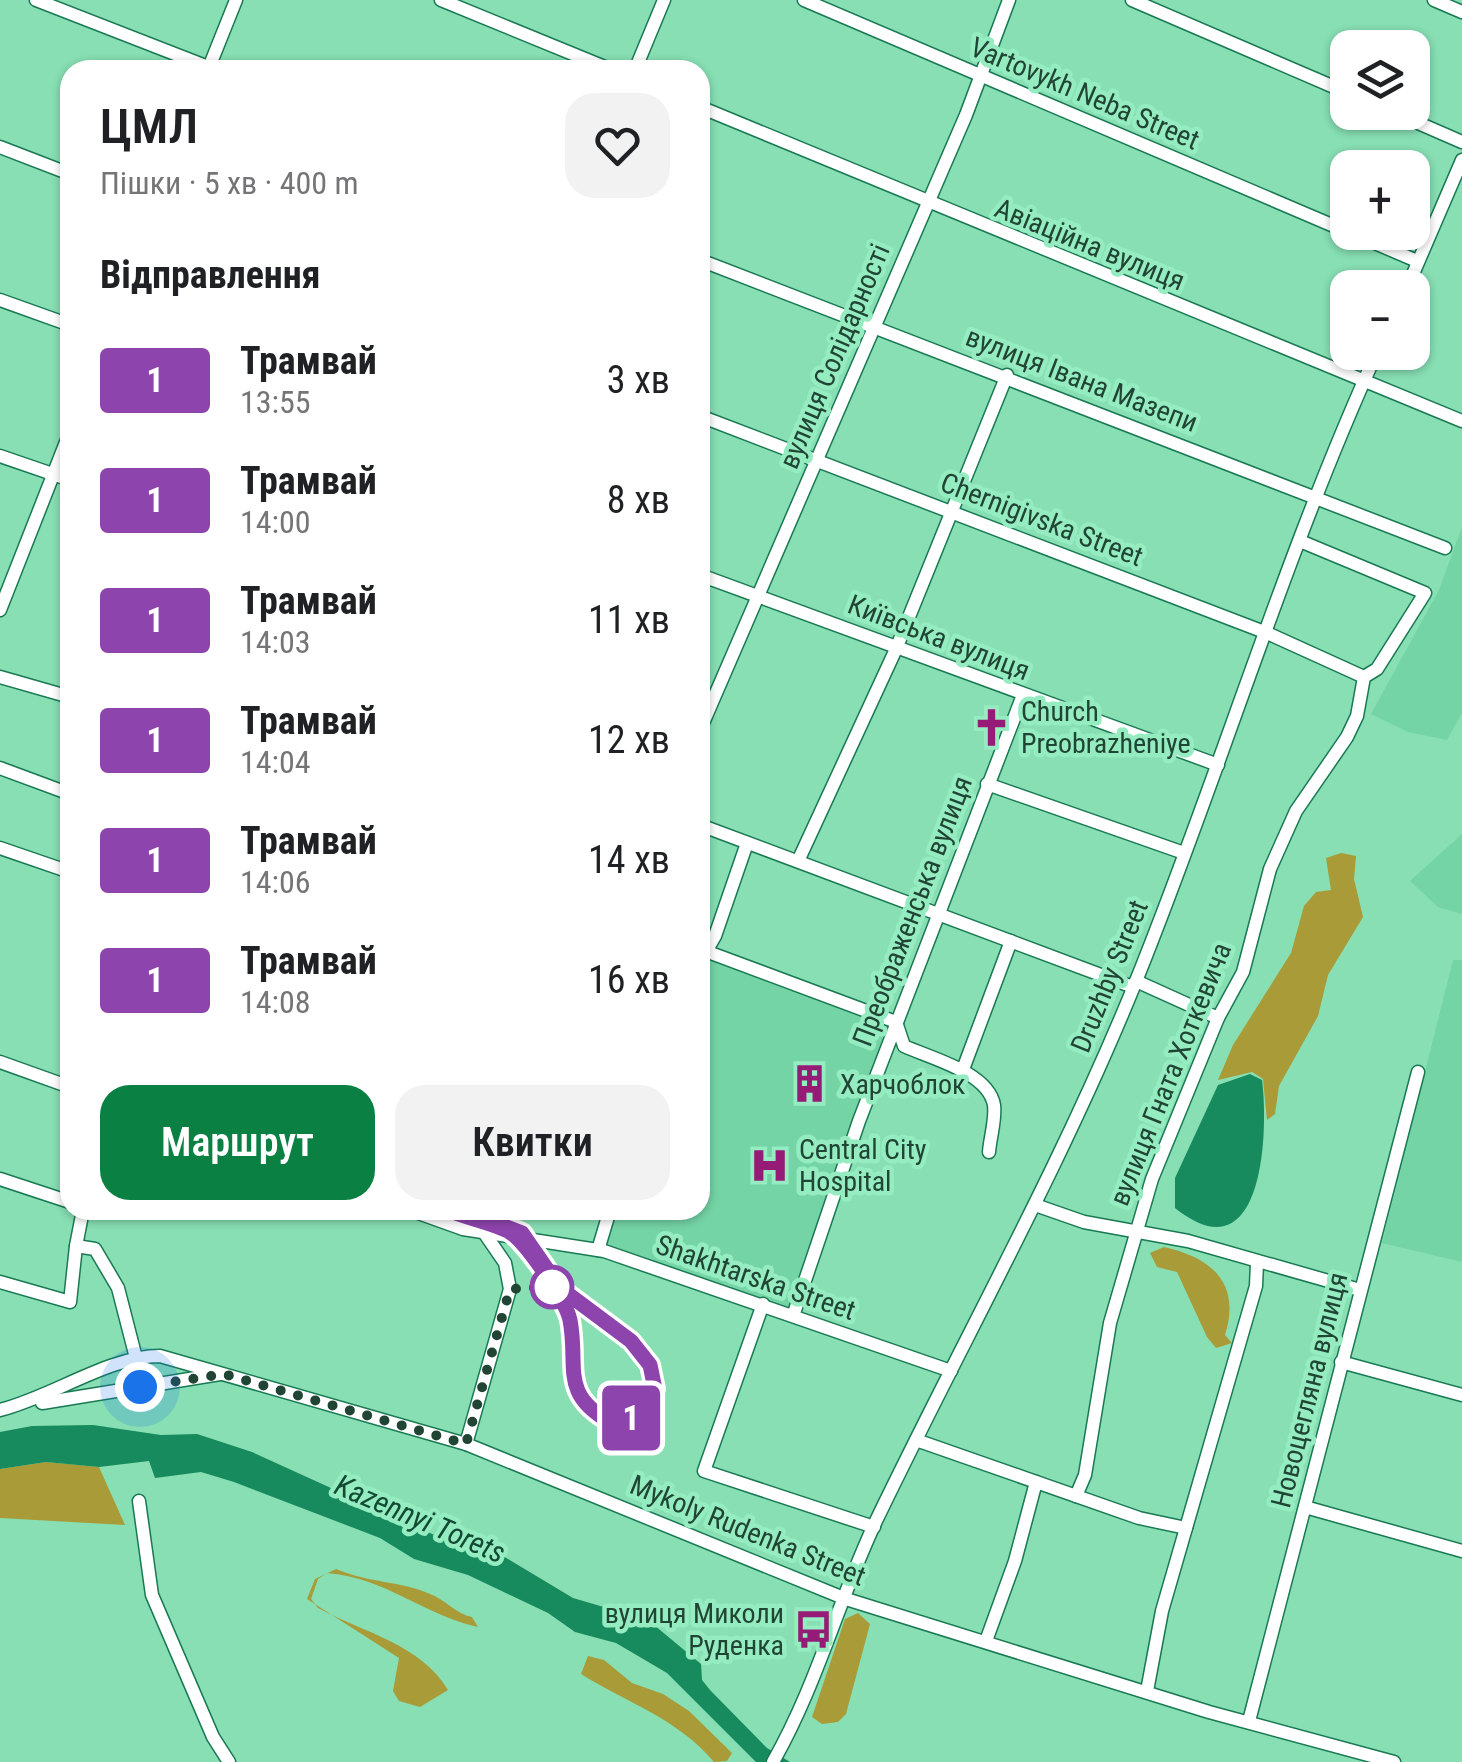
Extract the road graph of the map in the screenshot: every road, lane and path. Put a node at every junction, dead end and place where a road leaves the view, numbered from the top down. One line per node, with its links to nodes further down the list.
1 (36, 0): 10 (street)
2 (236, 0): 11 (street)
3 (441, 0): 12 (street)
4 (664, 0): 13 (street)
5 (804, 0): 14 (street, Vartovykh Neba Street)
6 (1009, 0): 14 (street, вулиця Солідарності)
7 (1132, 0): 15 (street)
8 (1434, 0): 9 (street)
9 (1462, 12)
10 (188, 60)
11 (214, 60)
12 (588, 60)
13 (639, 60)
14 (978, 75): 22 (street, вулиця Солідарності); 23 (street, Vartovykh Neba Street)
15 (1330, 85)
16 (710, 111): 22 (street, Авіаційна вулиця)
17 (1430, 128): 18 (street)
18 (1462, 142)
19 (0, 147): 21 (street)
20 (1462, 160): 25 (street)
21 (60, 170)
22 (927, 204): 30 (street, вулиця Солідарності); 33 (street, Авіаційна вулиця)
23 (1330, 224)
24 (1390, 250): 25 (street, Vartovykh Neba Street)
25 (1418, 262): 27 (street)
26 (710, 264): 30 (street, вулиця Івана Мазепи)
27 (1415, 270)
28 (0, 300): 29 (street)
29 (60, 321)
30 (876, 326): 32 (street, вулиця Івана Мазепи); 38 (street, вулиця Солідарності)
31 (1369, 370): 33 (street, Druzhby Street)
32 (1006, 376): 41 (street, вулиця Івана Мазепи); 42 (street)
33 (1363, 383): 35 (street, Авіаційна вулиця); 41 (street, Druzhby Street)
34 (710, 420): 38 (street, Chernigivska Street)
35 (1462, 420)
36 (0, 456): 39 (street)
37 (60, 458): 39 (street)
38 (816, 462): 42 (street, Chernigivska Street); 48 (street, вулиця Солідарності)
39 (53, 476): 40 (street); 46 (street)
40 (60, 478)
41 (1315, 498): 43 (street, Druzhby Street); 44 (street, вулиця Івана Мазепи)
42 (949, 509): 50 (street, Chernigivska Street); 51 (street)
43 (1300, 542): 50 (street, Druzhby Street); 52 (street, вулиця Гната Хоткевича)
44 (1445, 548)
45 (0, 562): 46 (street)
46 (16, 568): 49 (street)
47 (710, 578): 48 (street, Київська вулиця)
48 (758, 594): 51 (street, Київська вулиця); 56 (street, вулиця Солідарності)
49 (0, 610)
50 (1267, 633): 52 (street, Chernigivska Street); 57 (street, Druzhby Street)
51 (896, 649): 55 (street, Київська вулиця); 65 (street)
52 (1364, 676): 72 (street, вулиця Гната Хоткевича)
53 (0, 677): 54 (street)
54 (60, 695)
55 (1022, 696): 57 (street, Київська вулиця); 59 (street, Преображенська вулиця)
56 (710, 707)
57 (1218, 766): 64 (street, Druzhby Street)
58 (0, 768): 60 (street)
59 (988, 784): 64 (street); 67 (street, Преображенська вулиця)
60 (60, 790)
61 (710, 830): 62 (street)
62 (746, 846): 65 (street); 68 (street)
63 (0, 848): 66 (street)
64 (1184, 853): 71 (street, Druzhby Street)
65 (800, 859): 67 (street)
66 (60, 869)
67 (936, 913): 69 (street); 73 (street, Преображенська вулиця)
68 (710, 936)
69 (1011, 941): 71 (street); 75 (street)
70 (710, 956): 73 (street)
71 (1135, 984): 72 (street); 81 (street, Druzhby Street)
72 (1218, 1018): 85 (street, вулиця Гната Хоткевича)
73 (896, 1022): 75 (street); 93 (street, Преображенська вулиця)
74 (0, 1062): 77 (street)
75 (962, 1072): 78 (street)
76 (1418, 1072): 91 (street, Новоцегляна вулиця)
77 (60, 1083)
78 (989, 1152)
79 (0, 1180): 80 (street)
80 (60, 1199)
81 (1038, 1206): 85 (street); 96 (street, Druzhby Street)
82 (80, 1220): 87 (street)
83 (443, 1220): 86 (street, Shakhtarska Street)
84 (607, 1220): 88 (street)
85 (1134, 1231): 89 (street); 103 (street, вулиця Гната Хоткевича)
86 (483, 1232): 88 (street, Shakhtarska Street); 101 (street)
87 (76, 1246): 90 (street); 94 (street)
88 (598, 1250): 92 (street, Shakhtarska Street)
89 (1256, 1264): 91 (street); 107 (street)
90 (0, 1282)
91 (1360, 1290): 95 (street, Новоцегляна вулиця)
92 (763, 1304): 93 (street, Shakhtarska Street); 106 (street)
93 (793, 1316): 96 (street, Shakhtarska Street)
94 (136, 1358): 97 (street, Mykoly Rudenka Street); 99 (street)
95 (1342, 1362): 98 (street); 105 (street, Новоцегляна вулиця)
96 (952, 1371): 100 (street, Druzhby Street)
97 (224, 1374): 99 (street, Mykoly Rudenka Street); 101 (street, Mykoly Rudenka Street)
98 (1462, 1395)
99 (0, 1410)
100 (916, 1440): 102 (street); 106 (street, Druzhby Street)
101 (466, 1444): 109 (street, Mykoly Rudenka Street)
102 (1036, 1482): 103 (street); 110 (street)
103 (1076, 1496): 107 (street)
104 (140, 1500): 113 (street)
105 (1305, 1507): 108 (street); 112 (street, Новоцегляна вулиця)
106 (874, 1527): 109 (street, Druzhby Street)
107 (1186, 1528): 111 (street)
108 (1462, 1551)
109 (846, 1599): 110 (street, Mykoly Rudenka Street); 114 (street, Druzhby Street)
110 (986, 1640): 111 (street, Mykoly Rudenka Street)
111 (1147, 1692): 112 (street, Mykoly Rudenka Street)
112 (1253, 1722): 115 (street, Mykoly Rudenka Street)
113 (230, 1762)
114 (773, 1762)
115 (1394, 1762)

